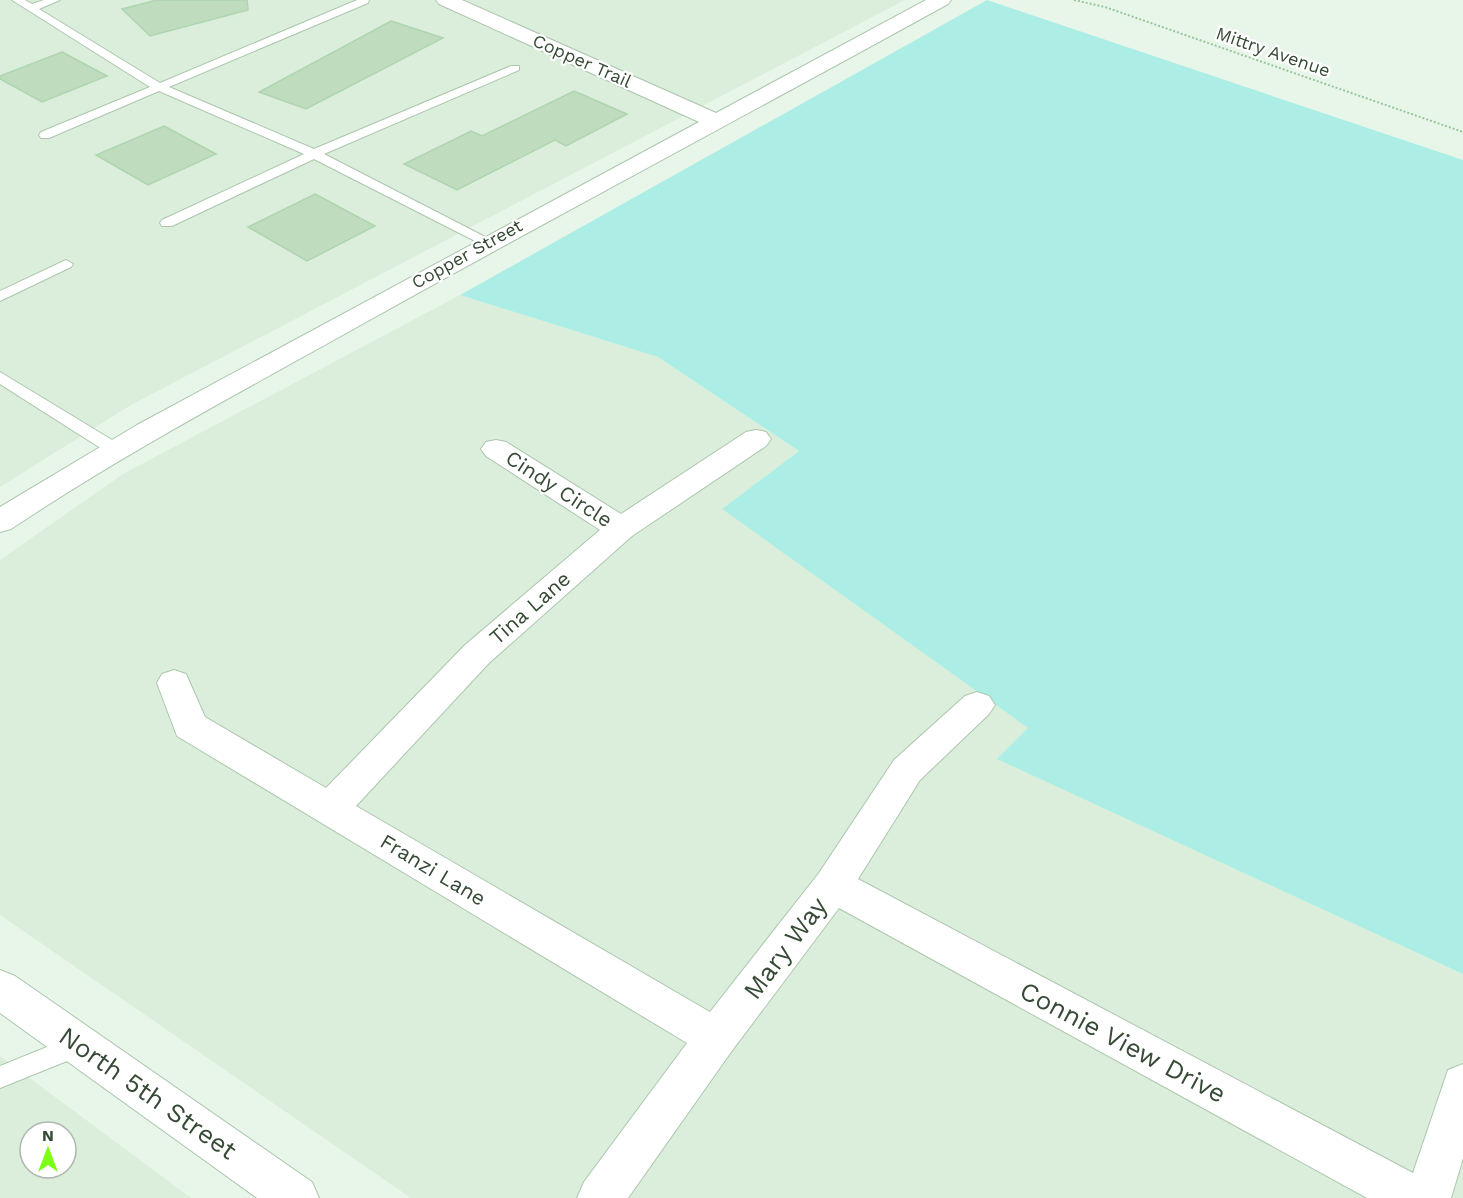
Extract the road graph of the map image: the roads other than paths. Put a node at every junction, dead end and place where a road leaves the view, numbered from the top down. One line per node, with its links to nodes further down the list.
1 (17, 0): 6 (lane)
2 (55, 0): 6 (lane)
3 (446, 0): 9 (street, Copper Trail)
4 (941, 0): 9 (street, Copper Street)
5 (364, 1): 8 (lane)
6 (31, 8): 8 (lane)
7 (515, 68): 11 (lane)
8 (157, 86): 10 (lane); 11 (lane)
9 (718, 122): 13 (street, Copper Street)
10 (45, 135)
11 (314, 154): 12 (lane); 13 (lane)
12 (167, 223)
13 (488, 242): 19 (street, Copper Street)
14 (66, 264): 15 (lane)
15 (0, 297)
16 (0, 377): 19 (lane)
17 (756, 439): 21 (street, Tina Lane)
18 (496, 448): 21 (street, Cindy Circle)
19 (116, 450): 20 (street, Copper Street)
20 (0, 522)
21 (621, 529): 24 (street, Tina Lane)
22 (174, 683): 24 (street, Franzi Lane)
23 (977, 705): 25 (street, Mary Way)
24 (330, 809): 27 (street, Franzi Lane)
25 (833, 885): 27 (street, Mary Way); 33 (street, Connie View Drive)
26 (2, 997): 28 (street, North 5th Street)
27 (716, 1038): 32 (street, Mary Way)
28 (79, 1044): 29 (lane); 31 (street, North 5th Street)
29 (0, 1077)
30 (1463, 1084): 34 (street)
31 (296, 1198)
32 (600, 1198)
33 (1413, 1198)
34 (1428, 1198)

